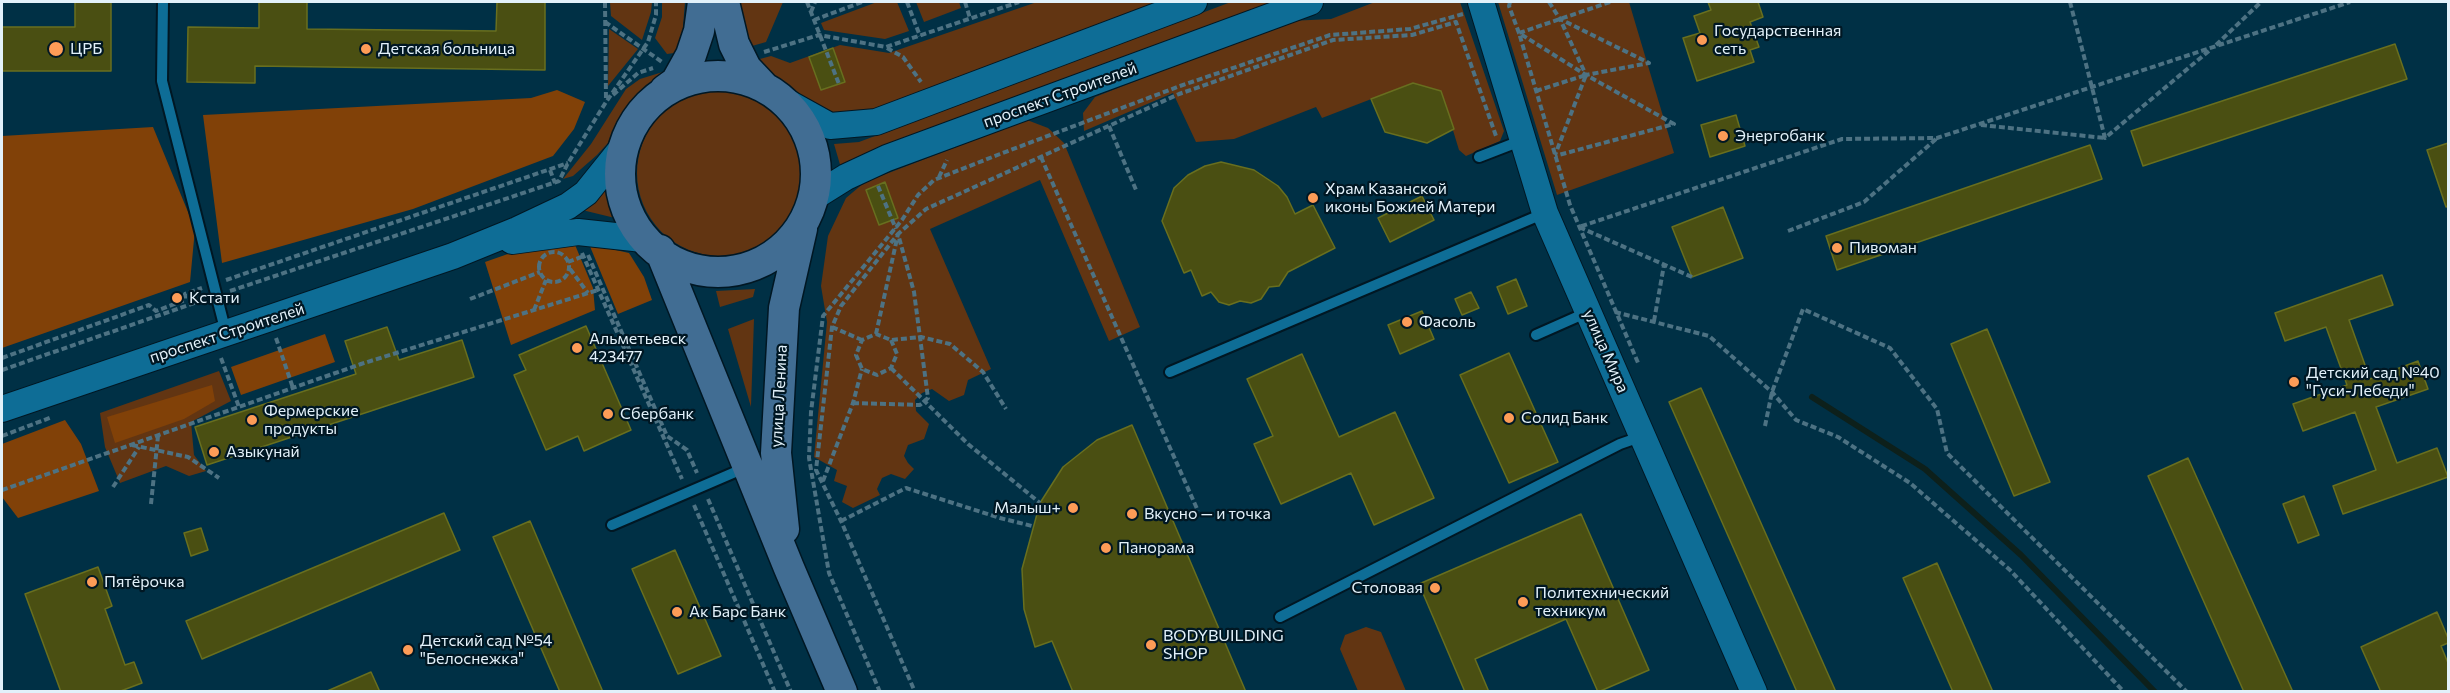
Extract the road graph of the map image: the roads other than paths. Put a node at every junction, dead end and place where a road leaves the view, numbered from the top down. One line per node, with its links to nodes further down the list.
1 (163, 2): 19 (lane)
2 (704, 2): 7 (main road)
3 (724, 2): 8 (main road)
4 (1194, 2): 8 (street)
5 (1306, 2): 12 (street, проспект Строителей)
6 (1481, 4): 9 (street, улица Мира)
7 (661, 93): 8 (main road); 10 (main road)
8 (774, 93): 12 (main road)
9 (1523, 140): 11 (lane); 13 (street, улица Мира)
10 (623, 147): 15 (main road); 16 (street, проспект Строителей)
11 (1479, 157)
12 (814, 197): 14 (main road)
13 (1545, 213): 17 (street, улица Мира); 20 (lane)
14 (803, 226): 15 (main road); 25 (main road, улица Ленина)
15 (651, 244): 16 (street, проспект Строителей); 23 (main road, улица Ленина)
16 (453, 256): 19 (street, проспект Строителей)
17 (1589, 312): 18 (lane); 22 (street, улица Мира)
18 (1536, 335)
19 (223, 346): 21 (street, проспект Строителей)
20 (1170, 372)
21 (2, 409)
22 (1643, 435): 26 (lane); 28 (street, улица Мира)
23 (748, 467): 24 (lane); 25 (main road, улица Ленина)
24 (612, 525)
25 (789, 568): 27 (main road, улица Ленина)
26 (1280, 617)
27 (842, 692)
28 (1754, 692)

